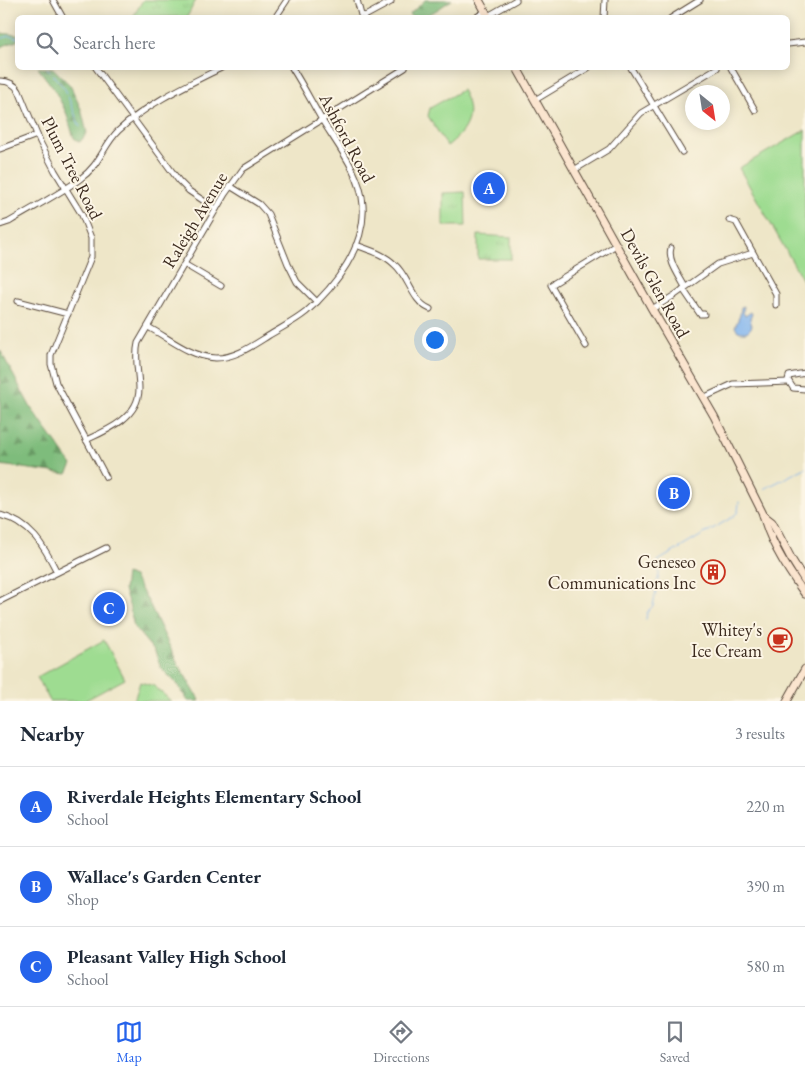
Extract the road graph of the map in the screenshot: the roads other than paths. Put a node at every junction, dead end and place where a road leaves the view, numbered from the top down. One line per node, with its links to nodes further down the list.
1 (53, 0): 10 (street)
2 (287, 0): 11 (street)
3 (364, 0): 9 (street)
4 (391, 0): 13 (street)
5 (479, 0): 14 (main road)
6 (516, 0): 14 (street)
7 (604, 0): 15 (street)
8 (700, 0): 16 (street)
9 (357, 1): 12 (street)
10 (62, 15)
11 (277, 15)
12 (362, 15)
13 (367, 15)
14 (488, 15)
15 (604, 15)
16 (676, 15)
17 (805, 42): 18 (street)
18 (790, 44)
19 (97, 70): 32 (street)
20 (217, 70): 32 (street)
21 (293, 70): 33 (street, Ashford Road)
22 (402, 70): 33 (street, Raleigh Avenue)
23 (518, 70): 29 (main road, Devils Glen Road)
24 (585, 70): 29 (street)
25 (631, 70): 30 (street)
26 (714, 70): 30 (street)
27 (732, 70): 31 (street)
28 (0, 81): 34 (street, Plum Tree Road)
29 (535, 100): 37 (main road, Devils Glen Road)
30 (653, 105): 36 (street); 37 (street)
31 (755, 110)
32 (133, 119): 39 (street); 40 (street)
33 (322, 120): 38 (street, Raleigh Avenue); 43 (street, Ashford Road)
34 (37, 136): 35 (street); 39 (street, Plum Tree Road)
35 (0, 150)
36 (682, 152)
37 (574, 170): 44 (main road, Devils Glen Road)
38 (230, 186): 40 (street, Raleigh Avenue); 51 (street)
39 (66, 188): 42 (street); 55 (street, Plum Tree Road)
40 (216, 209): 47 (street, Raleigh Avenue)
41 (729, 220): 46 (street)
42 (0, 224)
43 (356, 245): 51 (street, Ashford Road); 53 (street)
44 (616, 245): 54 (main road, Devils Glen Road); 58 (street)
45 (671, 248): 49 (street)
46 (753, 253): 49 (street); 52 (street)
47 (184, 264): 48 (street); 57 (street, Raleigh Avenue)
48 (221, 286)
49 (684, 288): 54 (street); 56 (street)
50 (18, 302): 55 (street)
51 (317, 302): 57 (street, Ashford Road)
52 (776, 305)
53 (430, 309)
54 (652, 309): 62 (main road, Devils Glen Road)
55 (68, 314): 63 (street, Plum Tree Road)
56 (704, 314)
57 (148, 327): 63 (street, Raleigh Avenue)
58 (586, 346)
59 (805, 373): 60 (street)
60 (789, 382): 61 (street); 62 (street)
61 (805, 389)
62 (703, 398): 65 (main road, Devils Glen Road)
63 (86, 440): 64 (street, Plum Tree Road)
64 (106, 477)
65 (763, 514): 69 (main road, Devils Glen Road); 70 (main road, Devils Glen Road)
66 (0, 515): 68 (street)
67 (106, 548): 68 (street)
68 (57, 572): 71 (street)
69 (805, 581)
70 (805, 594)
71 (0, 601)
72 (805, 669): 73 (main road)
73 (787, 701)

